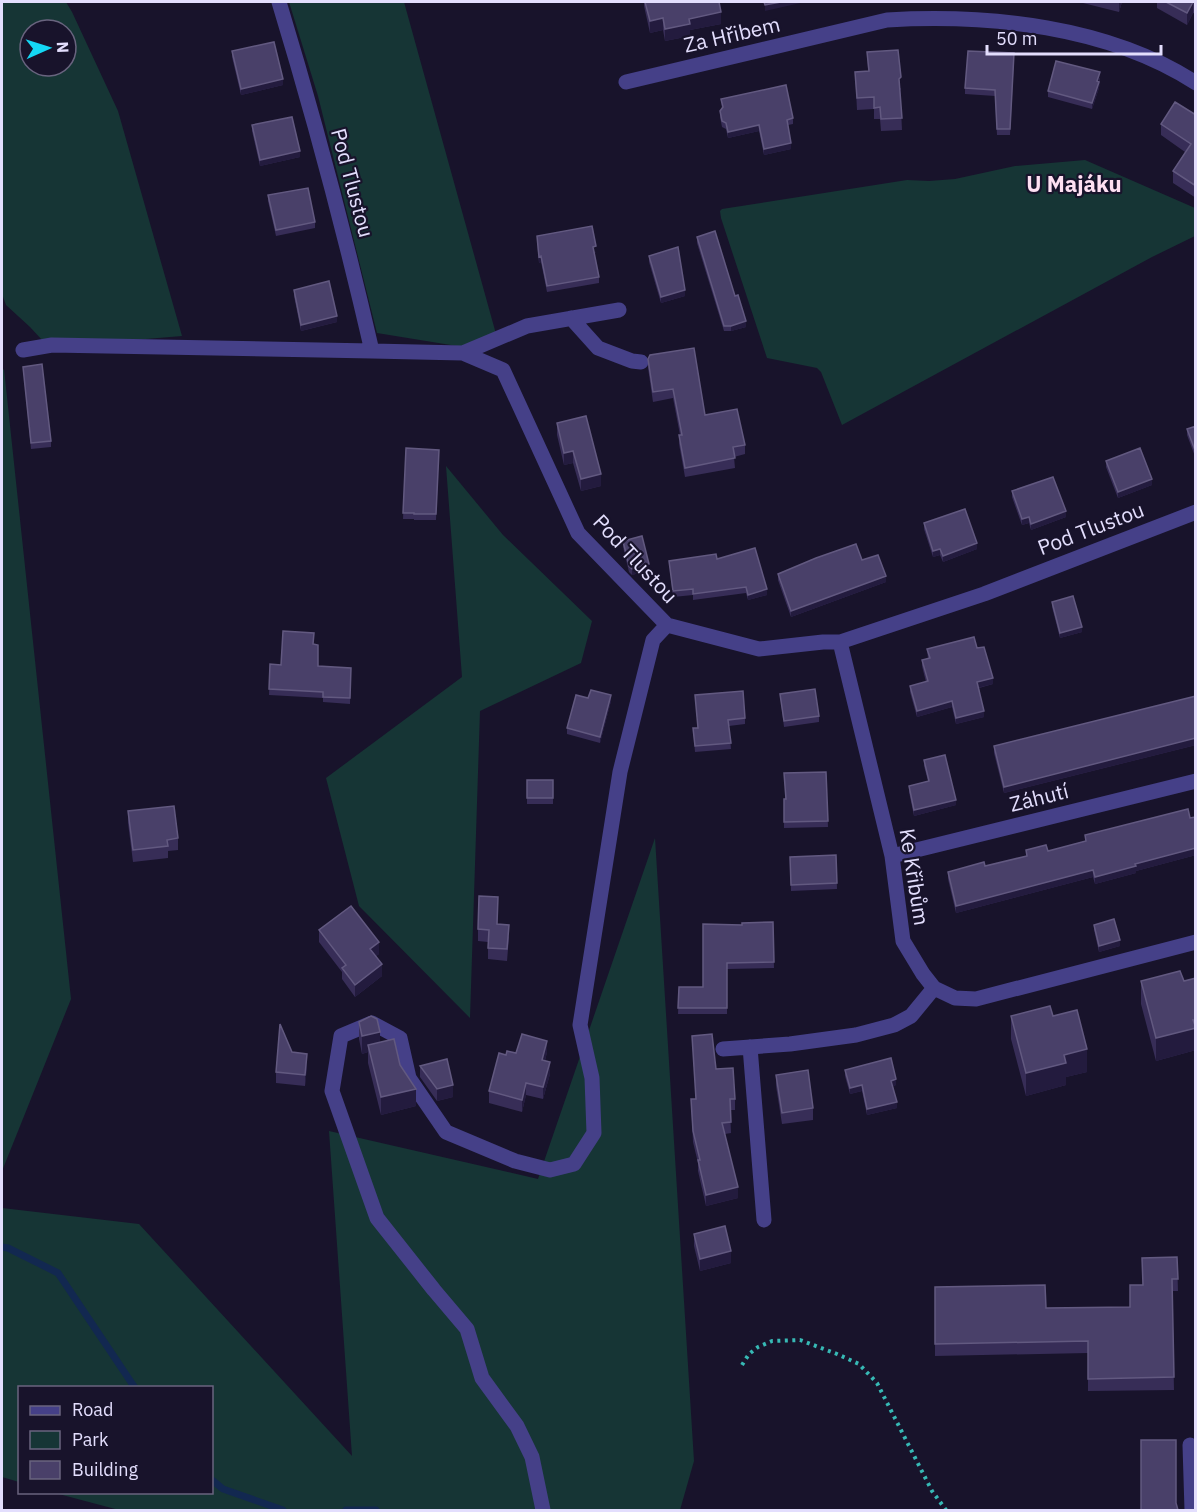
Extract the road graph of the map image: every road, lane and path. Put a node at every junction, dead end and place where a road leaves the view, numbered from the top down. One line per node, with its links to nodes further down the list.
1 (279, 2): 7 (street, Pod Tlustou)
2 (626, 82): 3 (street, Za Hřibem)
3 (1196, 83)
4 (619, 310): 5 (street)
5 (571, 318): 8 (street); 9 (street)
6 (23, 350): 7 (street)
7 (372, 351): 8 (street, Pod Tlustou)
8 (463, 353): 11 (street, Pod Tlustou)
9 (641, 362)
10 (1196, 512): 12 (street, Pod Tlustou)
11 (667, 624): 12 (street, Pod Tlustou); 22 (street)
12 (840, 642): 14 (street, Ke Křibům)
13 (1196, 781): 14 (street, Záhutí)
14 (892, 856): 16 (street, Ke Křibům)
15 (1196, 942): 16 (street)
16 (934, 988): 17 (street)
17 (750, 1047): 18 (street); 19 (street)
18 (723, 1049)
19 (764, 1220)
20 (742, 1365): 23 (path)
21 (1190, 1445): 24 (street)
22 (543, 1510)
23 (946, 1510)
24 (1192, 1510)

